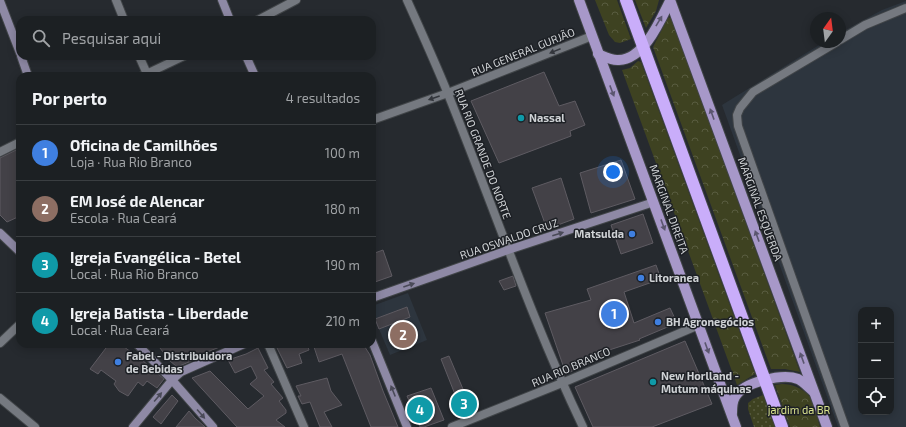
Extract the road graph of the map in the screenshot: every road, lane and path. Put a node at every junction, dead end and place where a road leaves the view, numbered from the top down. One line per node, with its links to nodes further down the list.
1 (116, 0): 10 (street)
2 (222, 0): 11 (street)
3 (296, 0): 12 (street)
4 (407, 0): 27 (street, RUA RIO GRANDE DO NORTE)
5 (579, 0): 13 (main road, MARGINAL DIREITA)
6 (626, 0): 16 (highway)
7 (670, 0): 16 (main road, one-way to 7); 46 (main road, MARGINAL ESQUERDA, one-way to 7)
8 (0, 1): 15 (street)
9 (906, 8): 14 (street)
10 (122, 16)
11 (228, 16)
12 (266, 16)
13 (592, 36): 18 (main road, MARGINAL DIREITA); 27 (street, RUA GENERAL GURJÃO, one-way to 27)
14 (846, 36)
15 (16, 43)
16 (644, 46): 18 (main road); 44 (highway)
17 (827, 48): 59 (street)
18 (598, 54): 31 (main road, MARGINAL DIREITA, one-way to 31)
19 (22, 60): 23 (street)
20 (140, 60): 24 (street)
21 (176, 60): 25 (street)
22 (248, 60): 26 (street)
23 (26, 72)
24 (144, 72)
25 (151, 72)
26 (254, 72)
27 (448, 93): 28 (street, RUA GENERAL GURJÃO, one-way to 28); 34 (street, RUA RIO GRANDE DO NORTE)
28 (376, 119)
29 (16, 144): 30 (street)
30 (0, 152)
31 (654, 202): 34 (street, RUA OSWALDO CRUZ, one-way to 31); 36 (main road, MARGINAL DIREITA, one-way to 36)
32 (0, 232): 33 (street)
33 (16, 248)
34 (508, 250): 35 (street, RUA OSWALDO CRUZ, one-way to 34); 45 (street, RUA RIO GRANDE DO NORTE)
35 (376, 297)
36 (699, 325): 45 (street, RUA RIO BRANCO); 48 (main road, MARGINAL DIREITA, one-way to 48)
37 (16, 328): 38 (street)
38 (0, 344)
39 (141, 348): 43 (street)
40 (235, 348): 43 (street)
41 (270, 348): 52 (street)
42 (375, 348): 53 (street, one-way to 42)
43 (172, 380): 50 (street, one-way to 43); 51 (street, one-way to 51)
44 (765, 380): 46 (main road); 48 (main road); 57 (highway)
45 (562, 383): 54 (street, RUA RIO BRANCO); 55 (street, RUA RIO GRANDE DO NORTE)
46 (815, 394): 58 (main road, MARGINAL ESQUERDA)
47 (0, 398): 49 (street)
48 (732, 415): 56 (main road, MARGINAL DIREITA)
49 (35, 427)
50 (133, 427)
51 (213, 427)
52 (304, 427)
53 (407, 427)
54 (452, 427)
55 (583, 427)
56 (736, 427)
57 (782, 427)
58 (827, 427)
59 (845, 427)

